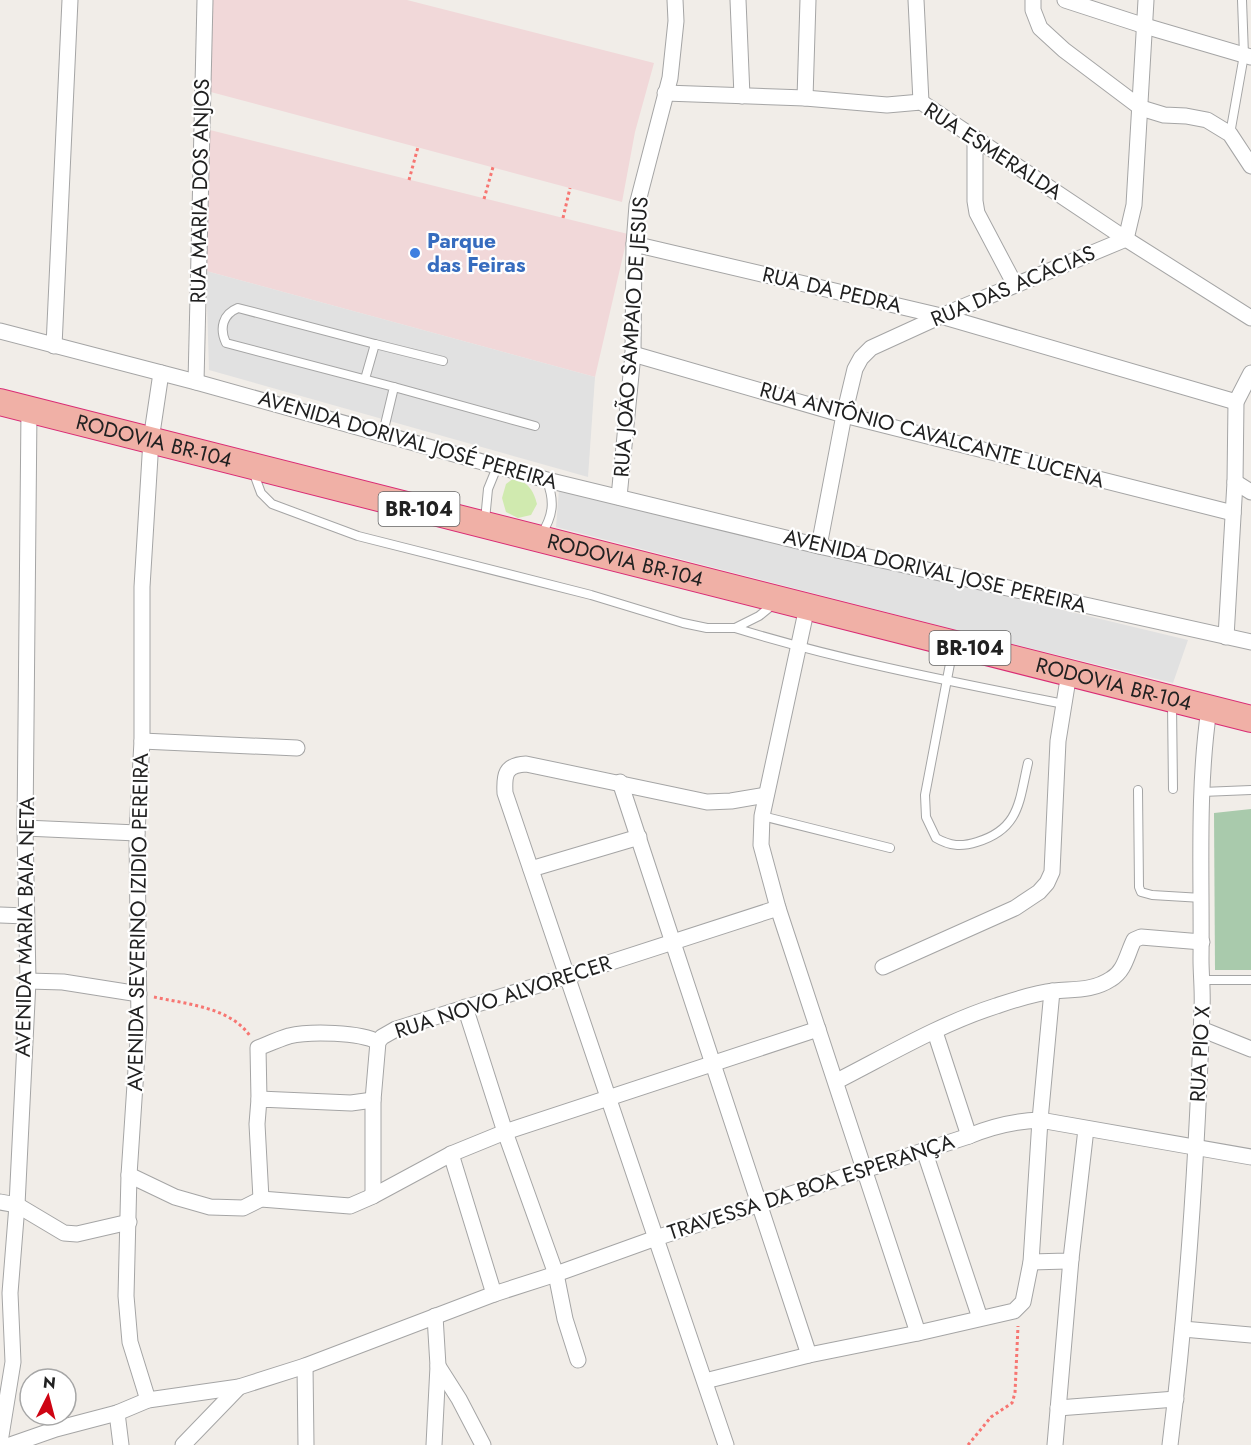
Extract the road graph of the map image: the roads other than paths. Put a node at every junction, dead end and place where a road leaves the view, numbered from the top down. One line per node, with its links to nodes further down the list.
1 (70, 0): 28 (street)
2 (205, 0): 34 (street, RUA MARIA DOS ANJOS)
3 (675, 0): 13 (street, RUA JOÃO SAMPAIO DE JESUS)
4 (738, 0): 14 (street)
5 (808, 0): 15 (street)
6 (916, 0): 16 (street)
7 (1033, 0): 17 (street)
8 (1065, 0): 11 (street)
9 (1146, 0): 11 (street)
10 (1242, 0): 12 (lane)
11 (1144, 26): 12 (street); 17 (street)
12 (1247, 56): 18 (lane)
13 (665, 93): 14 (street, RUA ESMERALDA); 22 (street, RUA JOÃO SAMPAIO DE JESUS)
14 (742, 96): 15 (street, RUA ESMERALDA)
15 (806, 98): 16 (street, RUA ESMERALDA)
16 (921, 102): 19 (street, RUA ESMERALDA)
17 (1141, 108): 18 (street); 21 (street)
18 (1230, 134): 20 (street)
19 (975, 138): 21 (street, RUA ESMERALDA); 23 (street)
20 (1251, 166)
21 (1126, 239): 23 (street, RUA DAS ACÁCIAS); 25 (street, RUA ESMERALDA)
22 (634, 244): 24 (street, RUA DA PEDRA); 29 (street, RUA JOÃO SAMPAIO DE JESUS)
23 (1015, 285): 24 (street, RUA DAS ACÁCIAS)
24 (941, 316): 37 (street, RUA DA PEDRA); 39 (street, RUA DAS ACÁCIAS)
25 (1251, 318)
26 (0, 332): 28 (street, AVENIDA DORIVAL JOSÉ PEREIRA)
27 (375, 344): 30 (lane); 33 (lane); 33 (lane)
28 (54, 346): 31 (street, AVENIDA DORIVAL JOSÉ PEREIRA)
29 (633, 354): 39 (street, RUA ANTÔNIO CAVALCANTE LUCENA); 48 (street, RUA JOÃO SAMPAIO DE JESUS)
30 (443, 361)
31 (161, 373): 34 (street, AVENIDA DORIVAL JOSÉ PEREIRA); 42 (street, AVENIDA SEVERINO IZIDIO PEREIRA)
32 (1251, 373): 37 (street)
33 (365, 379): 35 (lane)
34 (196, 382): 41 (street, AVENIDA DORIVAL JOSÉ PEREIRA)
35 (394, 387): 40 (lane); 41 (lane)
36 (0, 402): 38 (highway, RODOVIA BR-104 / BR-104)
37 (1236, 402): 46 (street)
38 (29, 410): 42 (highway, RODOVIA BR-104 / BR-104); 76 (street, AVENIDA MARIA BAIA NETA)
39 (844, 415): 49 (street, RUA ANTÔNIO CAVALCANTE LUCENA); 52 (street, RUA DAS ACÁCIAS)
40 (535, 426)
41 (383, 433): 44 (street, AVENIDA DORIVAL JOSÉ PEREIRA)
42 (151, 440): 43 (highway, RODOVIA BR-104 / BR-104); 66 (street, AVENIDA SEVERINO IZIDIO PEREIRA)
43 (252, 466): 50 (highway, RODOVIA BR-104 / BR-104); 55 (lane)
44 (497, 466): 45 (street, AVENIDA DORIVAL JOSÉ PEREIRA); 50 (lane)
45 (547, 480): 48 (street, AVENIDA DORIVAL JOSÉ PEREIRA); 51 (lane)
46 (1235, 482): 47 (street); 49 (street)
47 (1251, 492)
48 (619, 497): 52 (street, AVENIDA DORIVAL JOSE PEREIRA)
49 (1233, 513): 56 (street)
50 (484, 525): 51 (highway, RODOVIA BR-104 / BR-104)
51 (538, 539): 53 (highway, RODOVIA BR-104 / BR-104)
52 (819, 546): 56 (street, AVENIDA DORIVAL JOSE PEREIRA)
53 (779, 600): 54 (highway, RODOVIA BR-104 / BR-104); 55 (lane)
54 (807, 607): 58 (highway, RODOVIA BR-104 / BR-104); 59 (street)
55 (735, 628): 59 (lane)
56 (1226, 638): 57 (street, AVENIDA DORIVAL JOSE PEREIRA)
57 (1251, 642)
58 (953, 644): 60 (highway, RODOVIA BR-104 / BR-104); 61 (lane)
59 (798, 648): 61 (lane); 74 (street)
60 (1069, 673): 62 (highway, RODOVIA BR-104 / BR-104); 63 (street)
61 (946, 681): 63 (lane); 68 (lane)
62 (1172, 699): 64 (highway, RODOVIA BR-104 / BR-104); 70 (lane)
63 (1064, 704): 87 (street)
64 (1209, 709): 65 (highway, RODOVIA BR-104 / BR-104); 73 (street, RUA PIO X)
65 (1251, 719)
66 (142, 741): 67 (street); 77 (street, AVENIDA SEVERINO IZIDIO PEREIRA)
67 (297, 748)
68 (1028, 763)
69 (620, 782): 74 (street); 78 (street); 80 (street)
70 (1173, 789)
71 (1138, 790): 81 (lane)
72 (1251, 790): 73 (lane)
73 (1202, 792): 81 (street, RUA PIO X)
74 (766, 795): 75 (street)
75 (762, 816): 79 (lane); 82 (street)
76 (25, 828): 77 (street); 84 (street, AVENIDA MARIA BAIA NETA)
77 (137, 833): 93 (street, AVENIDA SEVERINO IZIDIO PEREIRA)
78 (639, 837): 80 (street); 85 (street)
79 (890, 848)
80 (531, 869): 88 (street)
81 (1202, 898): 86 (street, RUA PIO X)
82 (778, 908): 85 (street, RUA NOVO ALVORECER); 95 (street)
83 (0, 915): 84 (street)
84 (26, 916): 91 (street, AVENIDA MARIA BAIA NETA)
85 (674, 941): 88 (street, RUA NOVO ALVORECER); 100 (street)
86 (1203, 942): 89 (street, RUA PIO X); 92 (street)
87 (883, 967)
88 (568, 976): 94 (street, RUA NOVO ALVORECER); 102 (street)
89 (1202, 980): 90 (lane); 96 (street, RUA PIO X)
90 (1251, 980)
91 (27, 981): 93 (street); 118 (street, AVENIDA MARIA BAIA NETA)
92 (1052, 991): 97 (street); 105 (street)
93 (139, 994): 114 (street, AVENIDA SEVERINO IZIDIO PEREIRA)
94 (465, 1007): 98 (street, RUA NOVO ALVORECER); 107 (street)
95 (818, 1029): 100 (street); 101 (street)
96 (1201, 1029): 99 (street); 109 (street, RUA PIO X)
97 (935, 1032): 101 (street); 108 (street)
98 (378, 1042): 103 (street); 104 (street, RUA NOVO ALVORECER)
99 (1251, 1050)
100 (713, 1065): 102 (street); 119 (street)
101 (837, 1081): 113 (street)
102 (610, 1098): 107 (street); 121 (street)
103 (259, 1099): 104 (street); 116 (street)
104 (373, 1100): 115 (street, RUA NOVO ALVORECER)
105 (1040, 1120): 106 (street, TRAVESSA DA BOA ESPERANÇA); 108 (street, TRAVESSA DA BOA ESPERANÇA); 123 (street)
106 (1086, 1129): 109 (street, TRAVESSA DA BOA ESPERANÇA); 122 (street)
107 (505, 1132): 111 (street); 124 (street)
108 (969, 1136): 110 (street, TRAVESSA DA BOA ESPERANÇA)
109 (1195, 1149): 112 (street, TRAVESSA DA BOA ESPERANÇA); 128 (street, RUA PIO X)
110 (924, 1150): 113 (street, TRAVESSA DA BOA ESPERANÇA); 127 (street)
111 (452, 1154): 115 (street); 125 (street)
112 (1251, 1157)
113 (865, 1170): 119 (street, TRAVESSA DA BOA ESPERANÇA); 129 (street)
114 (129, 1175): 116 (street); 120 (street, AVENIDA SEVERINO IZIDIO PEREIRA)
115 (373, 1196): 116 (street)
116 (261, 1199)
117 (0, 1202): 118 (street)
118 (16, 1204): 120 (street); 141 (street, AVENIDA MARIA BAIA NETA)
119 (760, 1205): 121 (street, TRAVESSA DA BOA ESPERANÇA); 131 (street)
120 (129, 1222): 138 (street, AVENIDA SEVERINO IZIDIO PEREIRA)
121 (656, 1238): 124 (street, TRAVESSA DA BOA ESPERANÇA); 135 (street)
122 (1071, 1259): 123 (street); 139 (street)
123 (1031, 1262): 127 (street)
124 (556, 1274): 125 (street, TRAVESSA DA BOA ESPERANÇA); 132 (street)
125 (494, 1294): 126 (street, TRAVESSA DA BOA ESPERANÇA)
126 (435, 1316): 133 (street, TRAVESSA DA BOA ESPERANÇA); 134 (street)
127 (980, 1318): 129 (street)
128 (1184, 1329): 130 (street); 137 (street, RUA PIO X)
129 (918, 1333): 131 (street)
130 (1251, 1335)
131 (809, 1355): 135 (street)
132 (578, 1360)
133 (305, 1366): 136 (street, TRAVESSA DA BOA ESPERANÇA); 145 (street)
134 (438, 1366): 146 (street); 147 (street)
135 (705, 1381): 148 (street)
136 (239, 1387): 138 (street, TRAVESSA DA BOA ESPERANÇA); 144 (street)
137 (1176, 1399): 139 (street); 150 (street, RUA PIO X)
138 (148, 1400): 140 (street, TRAVESSA DA BOA ESPERANÇA)
139 (1058, 1408): 149 (street)
140 (117, 1413): 142 (street, TRAVESSA DA BOA ESPERANÇA); 143 (street)
141 (0, 1442)
142 (10, 1445)
143 (121, 1445)
144 (183, 1445)
145 (306, 1445)
146 (434, 1445)
147 (483, 1445)
148 (726, 1445)
149 (1055, 1445)
150 (1170, 1445)

